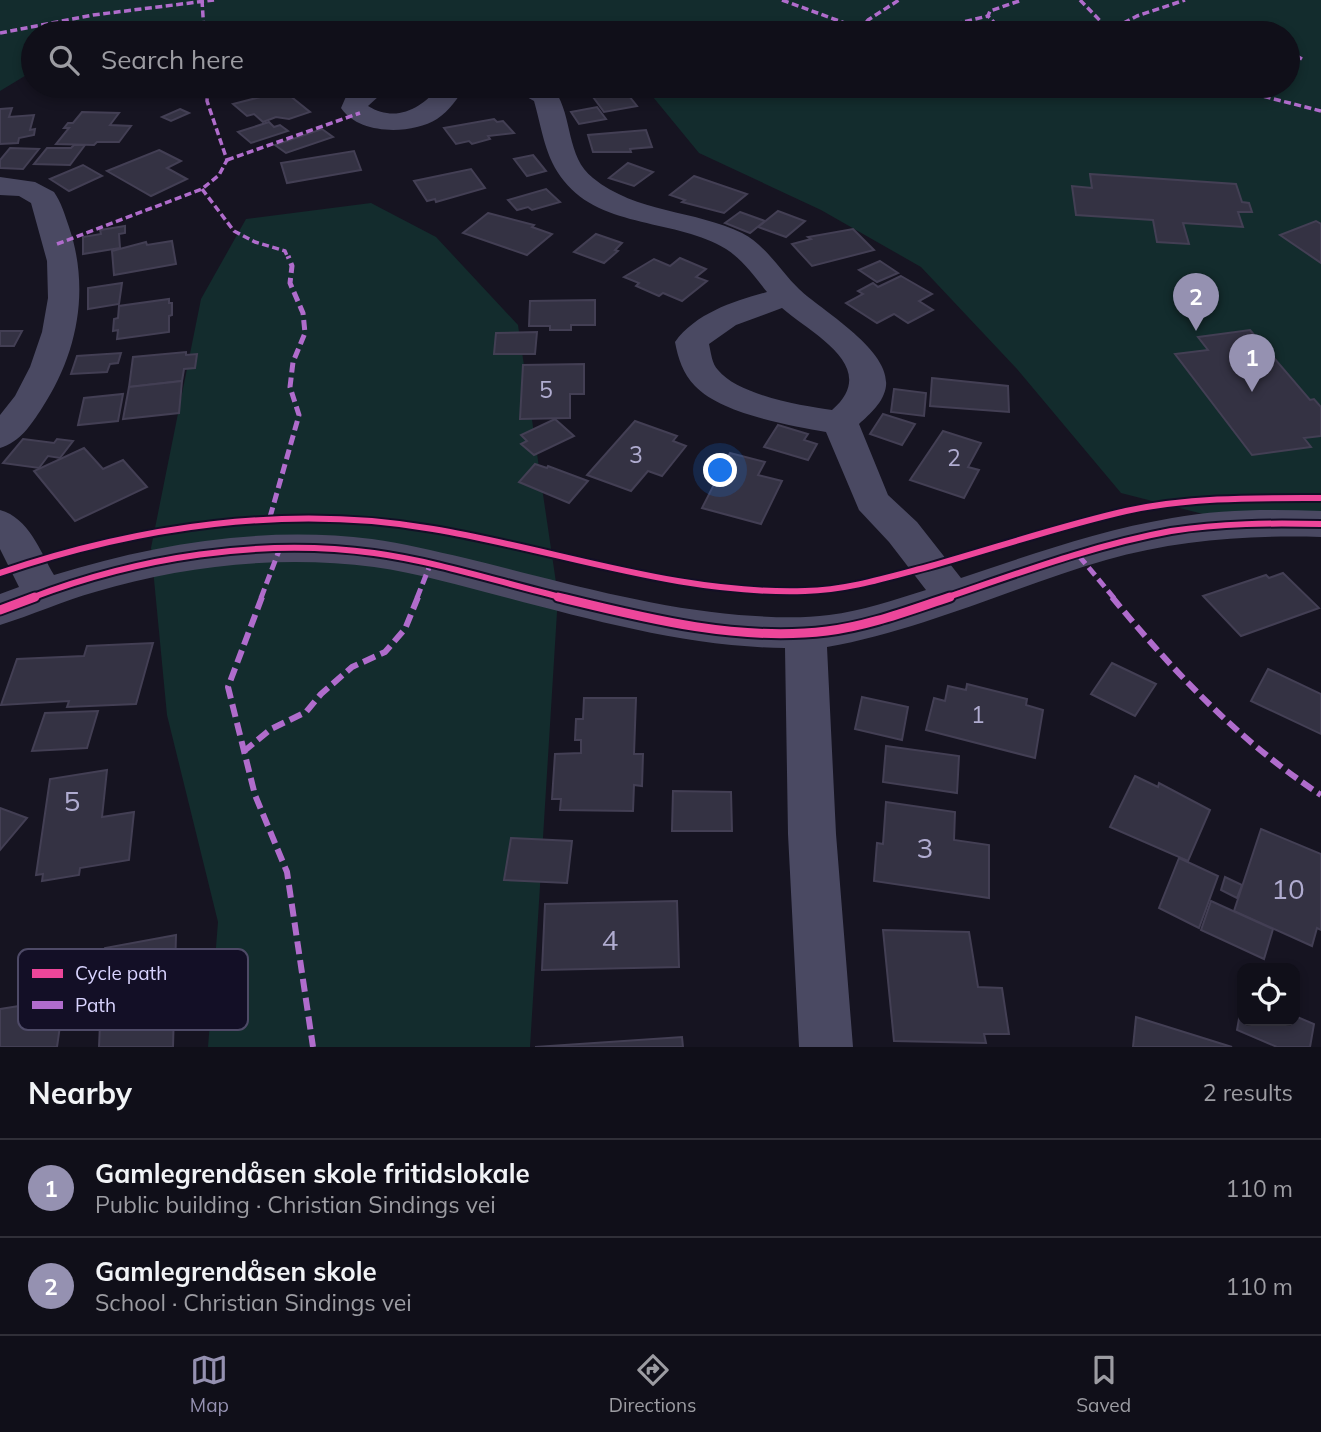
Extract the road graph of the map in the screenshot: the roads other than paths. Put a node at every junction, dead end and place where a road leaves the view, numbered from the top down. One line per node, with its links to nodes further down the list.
1 (357, 98): 2 (street)
2 (444, 98)
3 (547, 98): 5 (street)
4 (0, 186): 7 (street)
5 (788, 296): 6 (street); 6 (street)
6 (840, 422): 11 (street)
7 (0, 436)
8 (0, 523): 10 (street)
9 (1321, 524): 11 (street)
10 (43, 593): 12 (street); 13 (street)
11 (952, 595): 13 (street)
12 (0, 610)
13 (806, 633): 14 (street)
14 (826, 1047)

